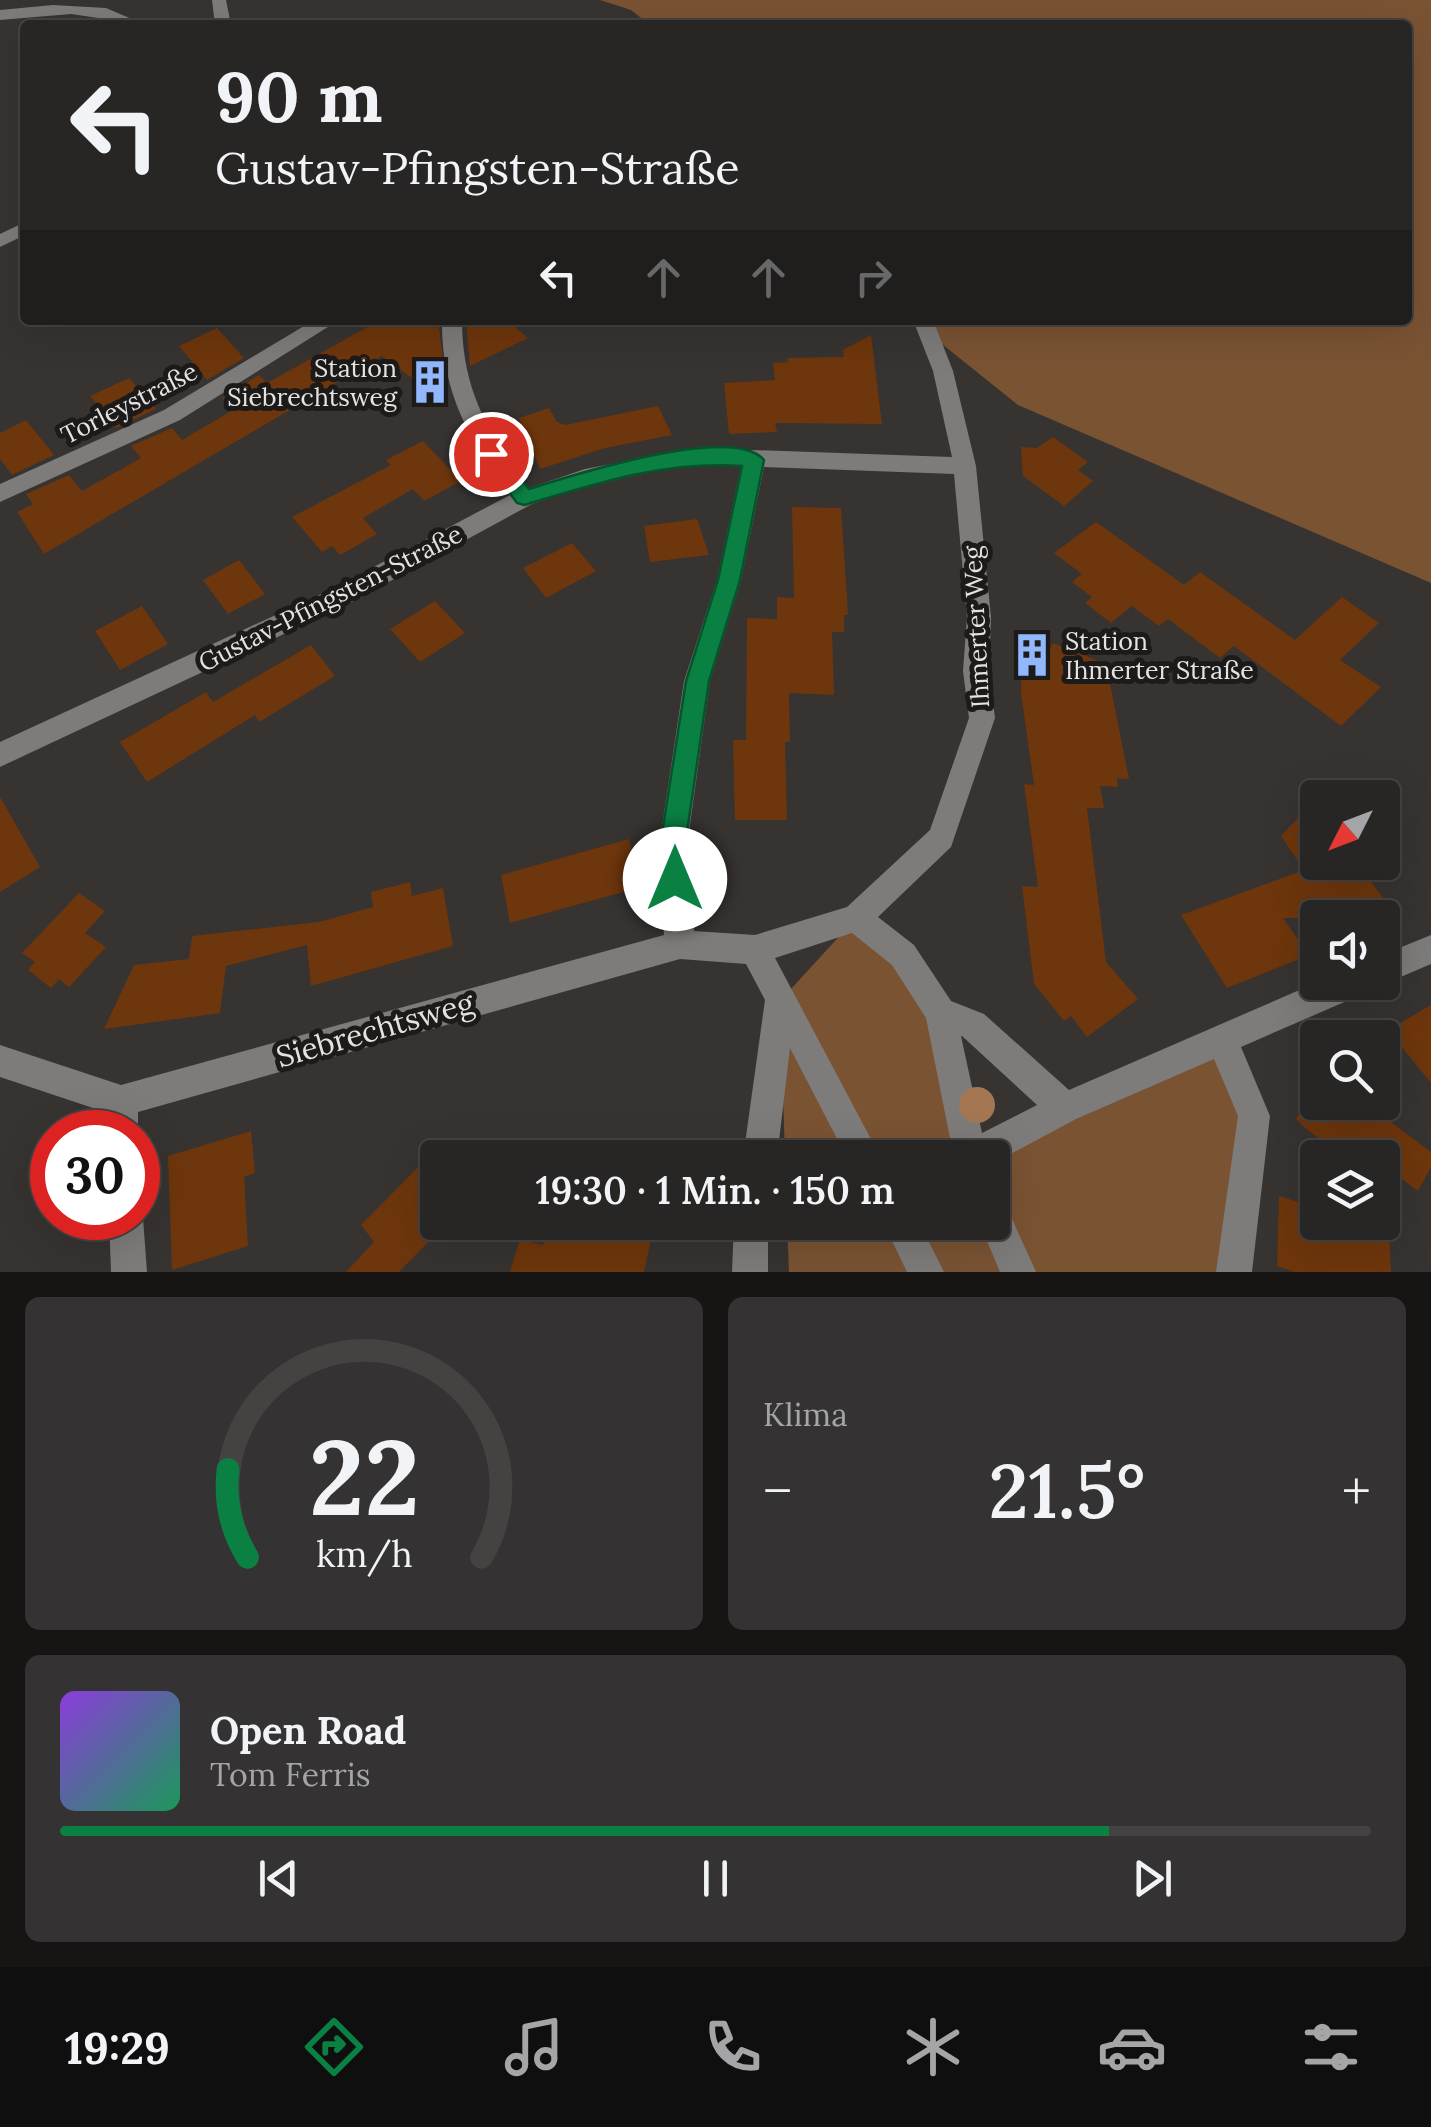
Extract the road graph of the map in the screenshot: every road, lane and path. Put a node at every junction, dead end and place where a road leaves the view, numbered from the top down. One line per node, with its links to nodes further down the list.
1 (0, 15): 2 (street)
2 (130, 20)
3 (321, 325): 8 (street, Torleystraße)
4 (452, 325): 9 (street)
5 (925, 325): 7 (street, Ihmerter Weg)
6 (754, 460): 7 (street, Gustav-Pfingsten-Straße); 9 (street, Gustav-Pfingsten-Straße); 12 (street)
7 (965, 466): 11 (street, Ihmerter Weg)
8 (0, 494)
9 (524, 498): 10 (street, Gustav-Pfingsten-Straße)
10 (0, 755)
11 (856, 918): 14 (street, Ihmerter Weg); 18 (street)
12 (680, 945): 14 (street, Siebrechtsweg); 23 (street, Siebrechtsweg)
13 (1431, 949): 15 (street)
14 (756, 950): 17 (street)
15 (1400, 962)
16 (1313, 1000): 19 (street)
17 (780, 1001): 24 (street); 25 (street)
18 (940, 1012): 21 (street); 26 (street)
19 (1222, 1040): 21 (street); 36 (street)
20 (0, 1061): 22 (street, Siebrechtsweg)
21 (1065, 1108): 27 (street)
22 (107, 1110)
23 (145, 1110)
24 (762, 1140)
25 (854, 1140)
26 (967, 1140)
27 (1004, 1140)
28 (127, 1240): 32 (street)
29 (751, 1240): 33 (street)
30 (909, 1240): 34 (street)
31 (1004, 1240): 35 (street)
32 (129, 1272)
33 (750, 1272)
34 (926, 1272)
35 (1018, 1272)
36 (1234, 1272)

